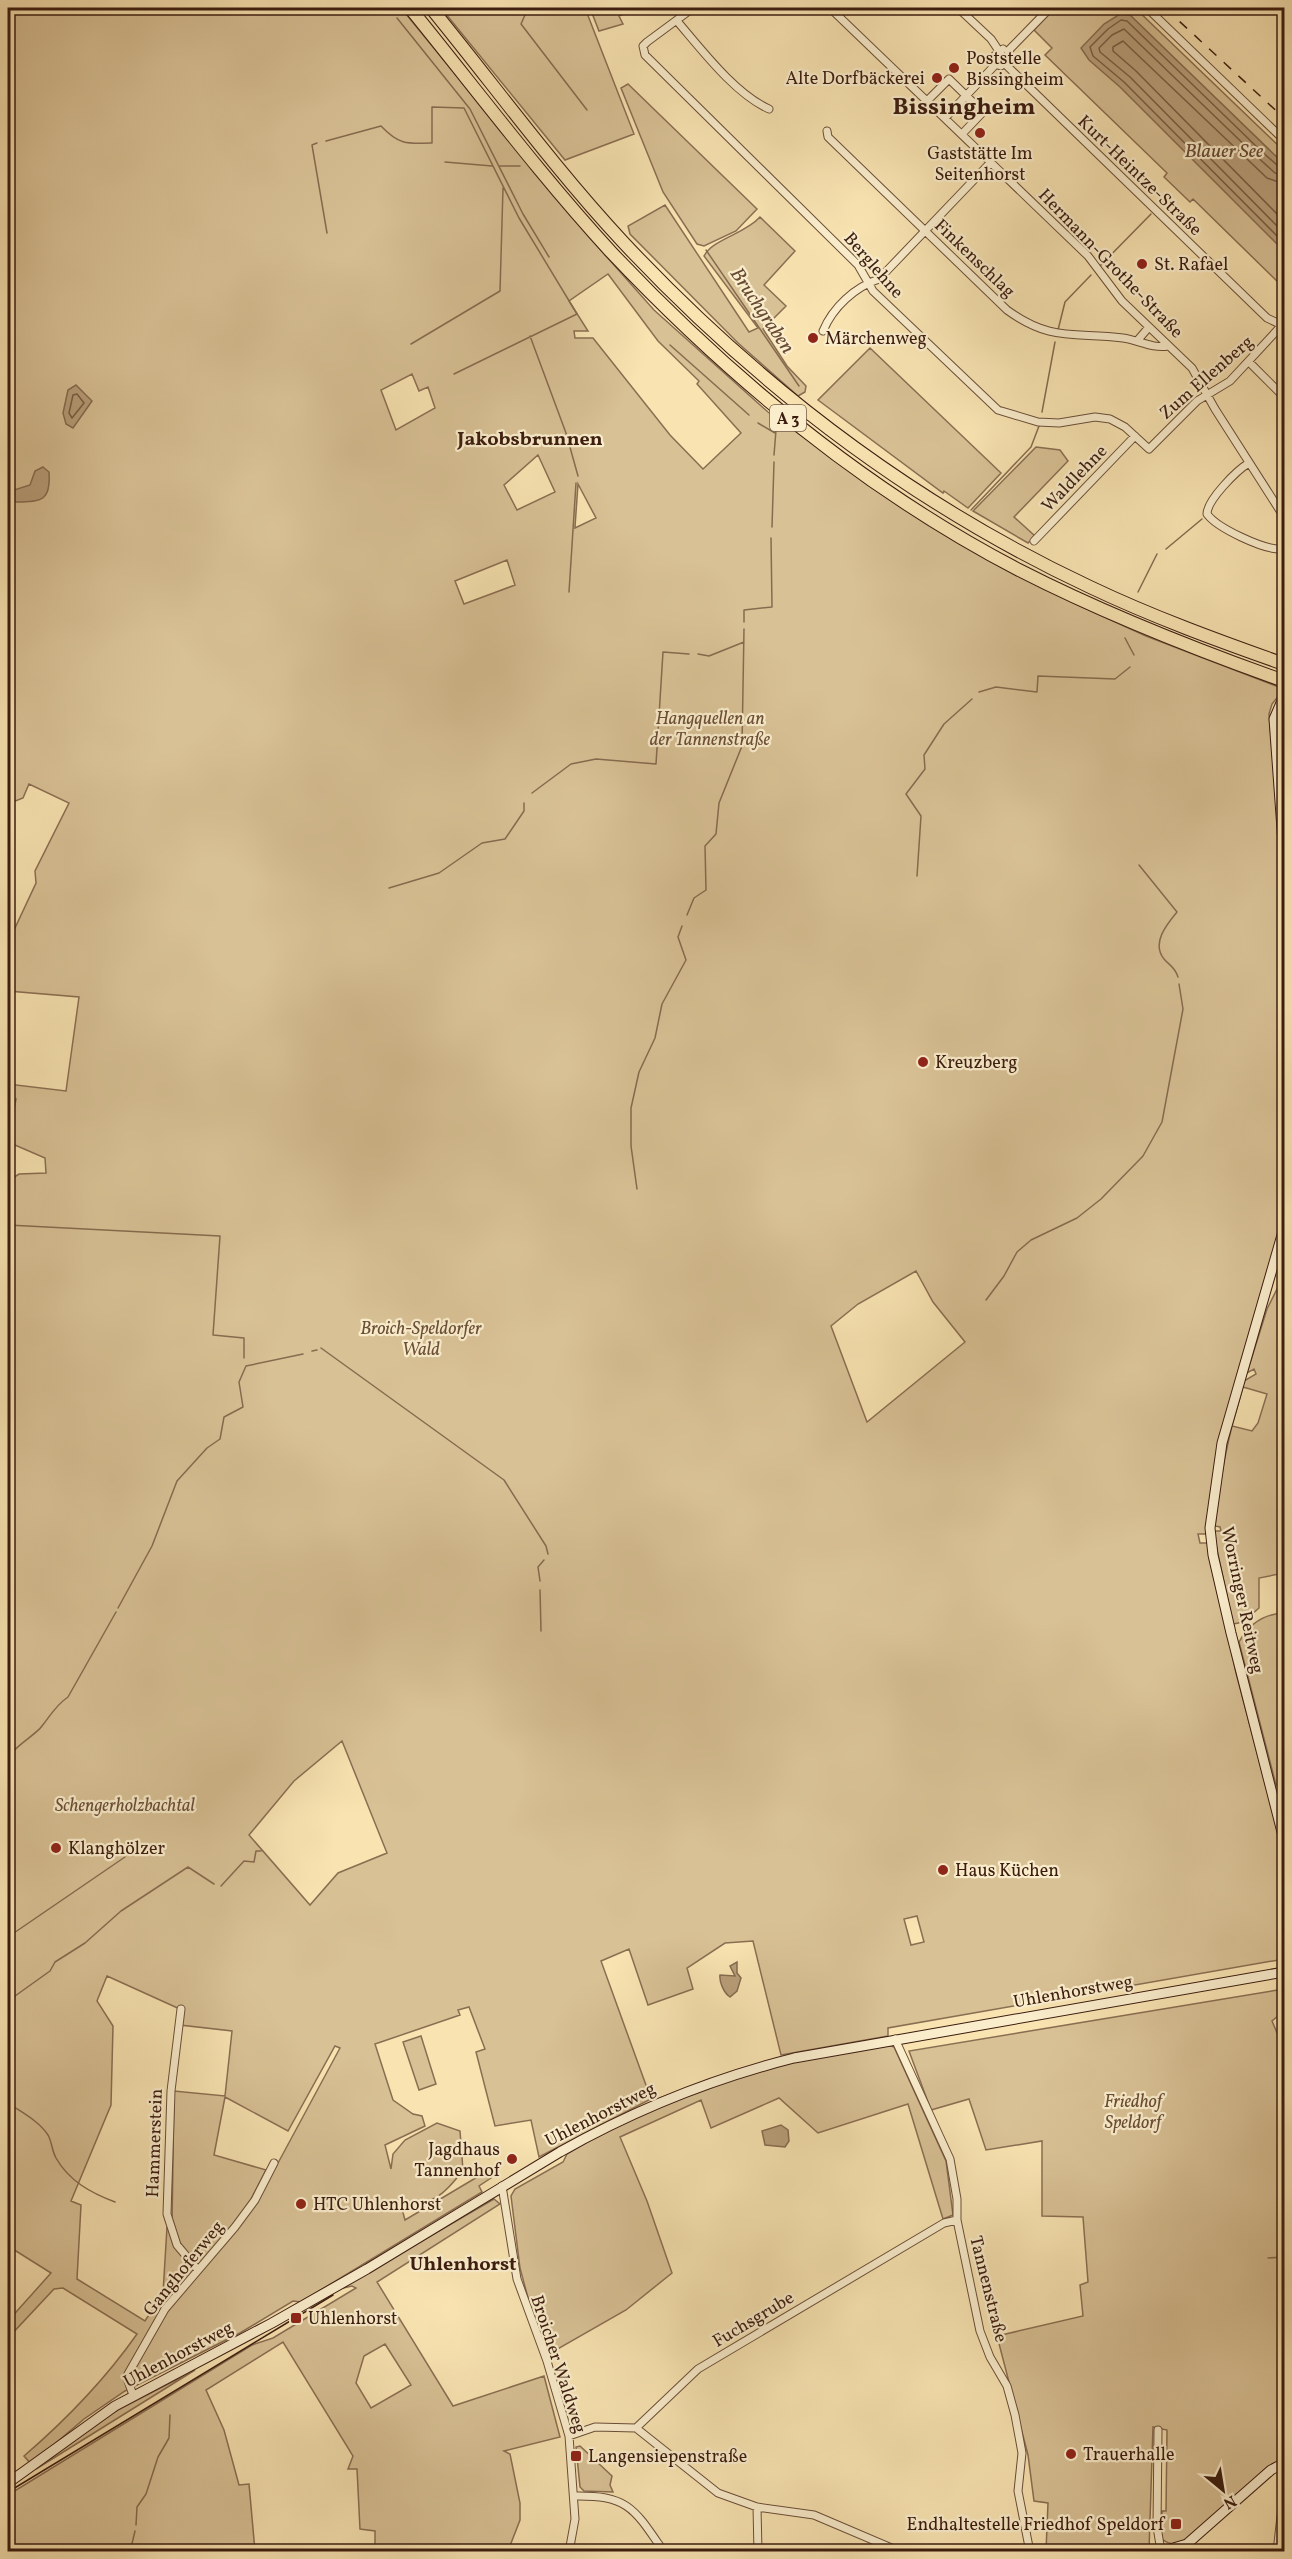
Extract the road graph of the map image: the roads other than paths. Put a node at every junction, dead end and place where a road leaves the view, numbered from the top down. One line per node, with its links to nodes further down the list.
1 (410, 8): 38 (highway, A 3)
2 (430, 8): 37 (highway, A 3)
3 (693, 8): 8 (street)
4 (830, 8): 14 (street, Hermann-Grothe-Straße)
5 (958, 8): 9 (street)
6 (1050, 8): 10 (street)
7 (1147, 8): 19 (street)
8 (677, 21): 15 (street); 22 (street, Berglehne)
9 (999, 51): 10 (street); 12 (street)
10 (1008, 51): 11 (street)
11 (1004, 63): 12 (street); 23 (street, Kurt-Heintze-Straße)
12 (996, 64): 13 (street)
13 (966, 96): 14 (street); 16 (street); 18 (street)
14 (927, 101): 16 (street, Hermann-Grothe-Straße)
15 (769, 109)
16 (945, 118): 18 (street, Hermann-Grothe-Straße)
17 (827, 131): 21 (street, Finkenschlag)
18 (962, 134): 20 (street, Hermann-Grothe-Straße)
19 (1284, 140)
20 (991, 162): 21 (street); 24 (street, Hermann-Grothe-Straße)
21 (925, 231): 22 (street); 26 (street, Finkenschlag)
22 (868, 282): 25 (street); 31 (street, Berglehne)
23 (1283, 326): 28 (street, Zum Ellenberg)
24 (1149, 327): 26 (street); 27 (street, Hermann-Grothe-Straße)
25 (823, 331)
26 (1137, 341): 27 (street, Finkenschlag)
27 (1168, 346): 29 (street, Hermann-Grothe-Straße)
28 (1249, 362): 29 (street, Zum Ellenberg); 30 (street)
29 (1208, 395): 32 (street, Zum Ellenberg); 33 (street, Hermann-Grothe-Straße)
30 (1284, 396)
31 (1135, 436): 32 (street, Berglehne); 35 (street, Waldlehne)
32 (1149, 449)
33 (1249, 464): 34 (street, Hermann-Grothe-Straße); 36 (street)
34 (1284, 517)
35 (1034, 541)
36 (1281, 549)
37 (1284, 664)
38 (1282, 680)
39 (1284, 696): 40 (main road)
40 (1284, 856)
41 (1284, 1228): 42 (main road, Worringer Reitweg)
42 (1284, 1840)
43 (1284, 1972): 45 (main road, Uhlenhorstweg)
44 (181, 2009): 49 (street, Hammerstein)
45 (895, 2038): 47 (main road, Uhlenhorstweg); 48 (street, Tannenstraße)
46 (274, 2163): 49 (street, Ganghoferweg)
47 (502, 2187): 50 (main road, Uhlenhorstweg); 53 (street, Broicher Waldweg)
48 (957, 2220): 51 (street, Fuchsgrube); 65 (street, Tannenstraße)
49 (198, 2270): 50 (street, Ganghoferweg)
50 (133, 2395): 55 (main road, Uhlenhorstweg)
51 (636, 2428): 53 (street); 58 (street)
52 (1158, 2430): 60 (street)
53 (569, 2436): 57 (street, Broicher Waldweg)
54 (1284, 2463): 59 (main road)
55 (8, 2482)
56 (1284, 2489): 66 (street)
57 (574, 2496): 61 (street, Broicher Waldweg); 62 (street)
58 (756, 2507): 63 (street); 64 (street)
59 (1182, 2549): 60 (main road)
60 (1160, 2551)
61 (569, 2552)
62 (664, 2552)
63 (758, 2552)
64 (901, 2552)
65 (1030, 2552)
66 (1277, 2552)

